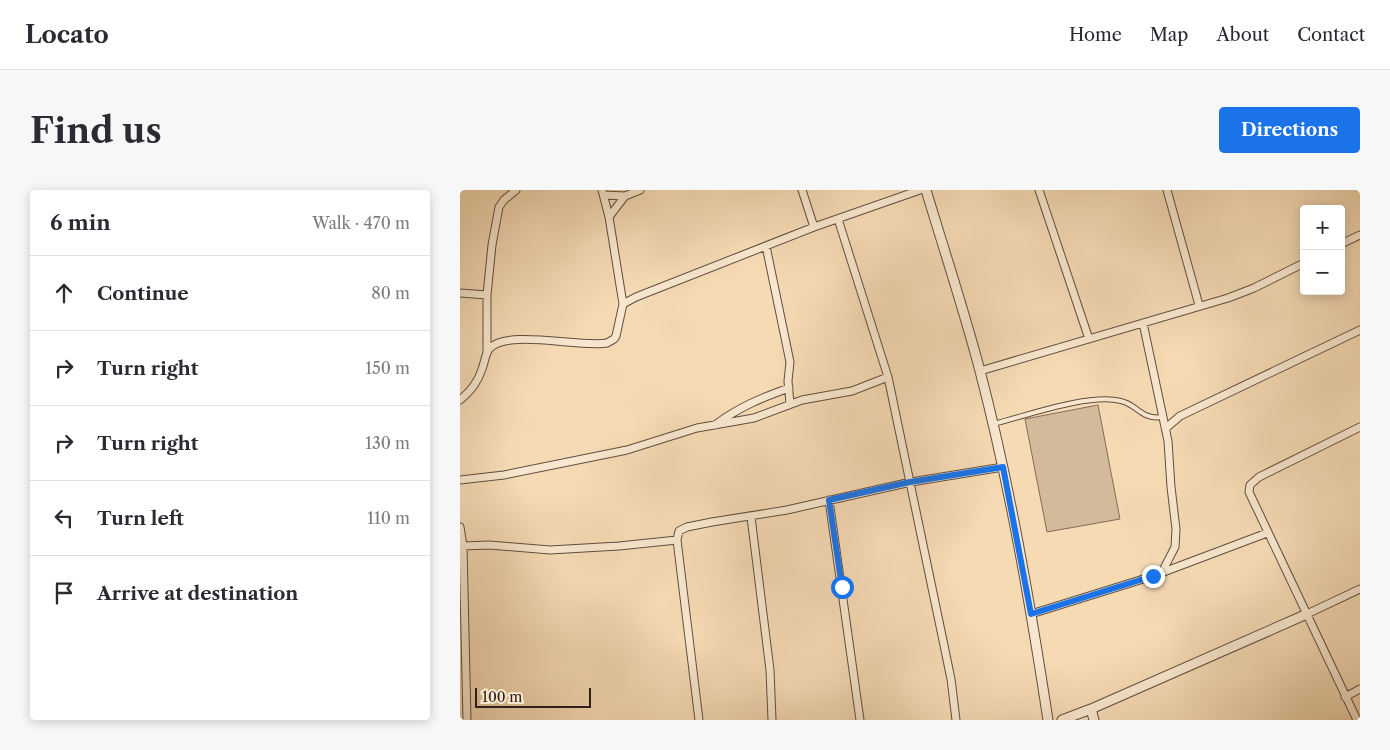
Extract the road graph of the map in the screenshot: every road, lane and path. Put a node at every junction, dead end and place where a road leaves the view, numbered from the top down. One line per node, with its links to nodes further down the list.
1 (515, 190): 18 (street)
2 (640, 190): 9 (street)
3 (802, 190): 12 (street)
4 (920, 190): 11 (street)
5 (926, 190): 25 (street)
6 (1039, 190): 23 (street)
7 (1167, 190): 20 (street)
8 (603, 192): 9 (street); 10 (street)
9 (625, 196): 10 (street)
10 (609, 217): 19 (street)
11 (838, 219): 12 (street); 26 (street)
12 (814, 227): 15 (street)
13 (1360, 235): 14 (street)
14 (1345, 242)
15 (766, 246): 19 (street); 27 (street)
16 (1300, 265): 20 (street)
17 (460, 293): 18 (street)
18 (487, 295): 24 (street)
19 (623, 304): 24 (street)
20 (1200, 306): 21 (street)
21 (1143, 323): 23 (street); 31 (street)
22 (1360, 330): 35 (street)
23 (1089, 339): 25 (street)
24 (487, 351): 28 (street)
25 (980, 371): 32 (street)
26 (888, 377): 29 (street); 38 (street)
27 (789, 388): 29 (street); 33 (street)
28 (460, 400): 30 (street)
29 (790, 404): 33 (street)
30 (460, 405)
31 (1162, 417): 32 (lane); 35 (street)
32 (993, 424): 36 (street)
33 (715, 425): 37 (street)
34 (1360, 427): 42 (street)
35 (1166, 428): 45 (street)
36 (1003, 467): 38 (street); 47 (street)
37 (460, 480)
38 (910, 482): 39 (street); 56 (street)
39 (829, 500): 40 (street); 55 (street)
40 (751, 517): 43 (street); 54 (street)
41 (460, 527): 44 (street)
42 (1267, 533): 45 (street); 48 (street)
43 (677, 540): 44 (street); 53 (street)
44 (463, 546): 52 (street)
45 (1162, 572): 47 (street)
46 (1360, 589): 48 (street)
47 (1031, 614): 57 (street)
48 (1307, 614): 50 (street); 51 (street)
49 (1360, 689): 50 (street)
50 (1345, 697): 60 (street)
51 (1091, 709): 58 (street); 59 (street)
52 (468, 720)
53 (699, 720)
54 (772, 720)
55 (860, 720)
56 (956, 720)
57 (1048, 720)
58 (1062, 720)
59 (1094, 720)
60 (1356, 720)

